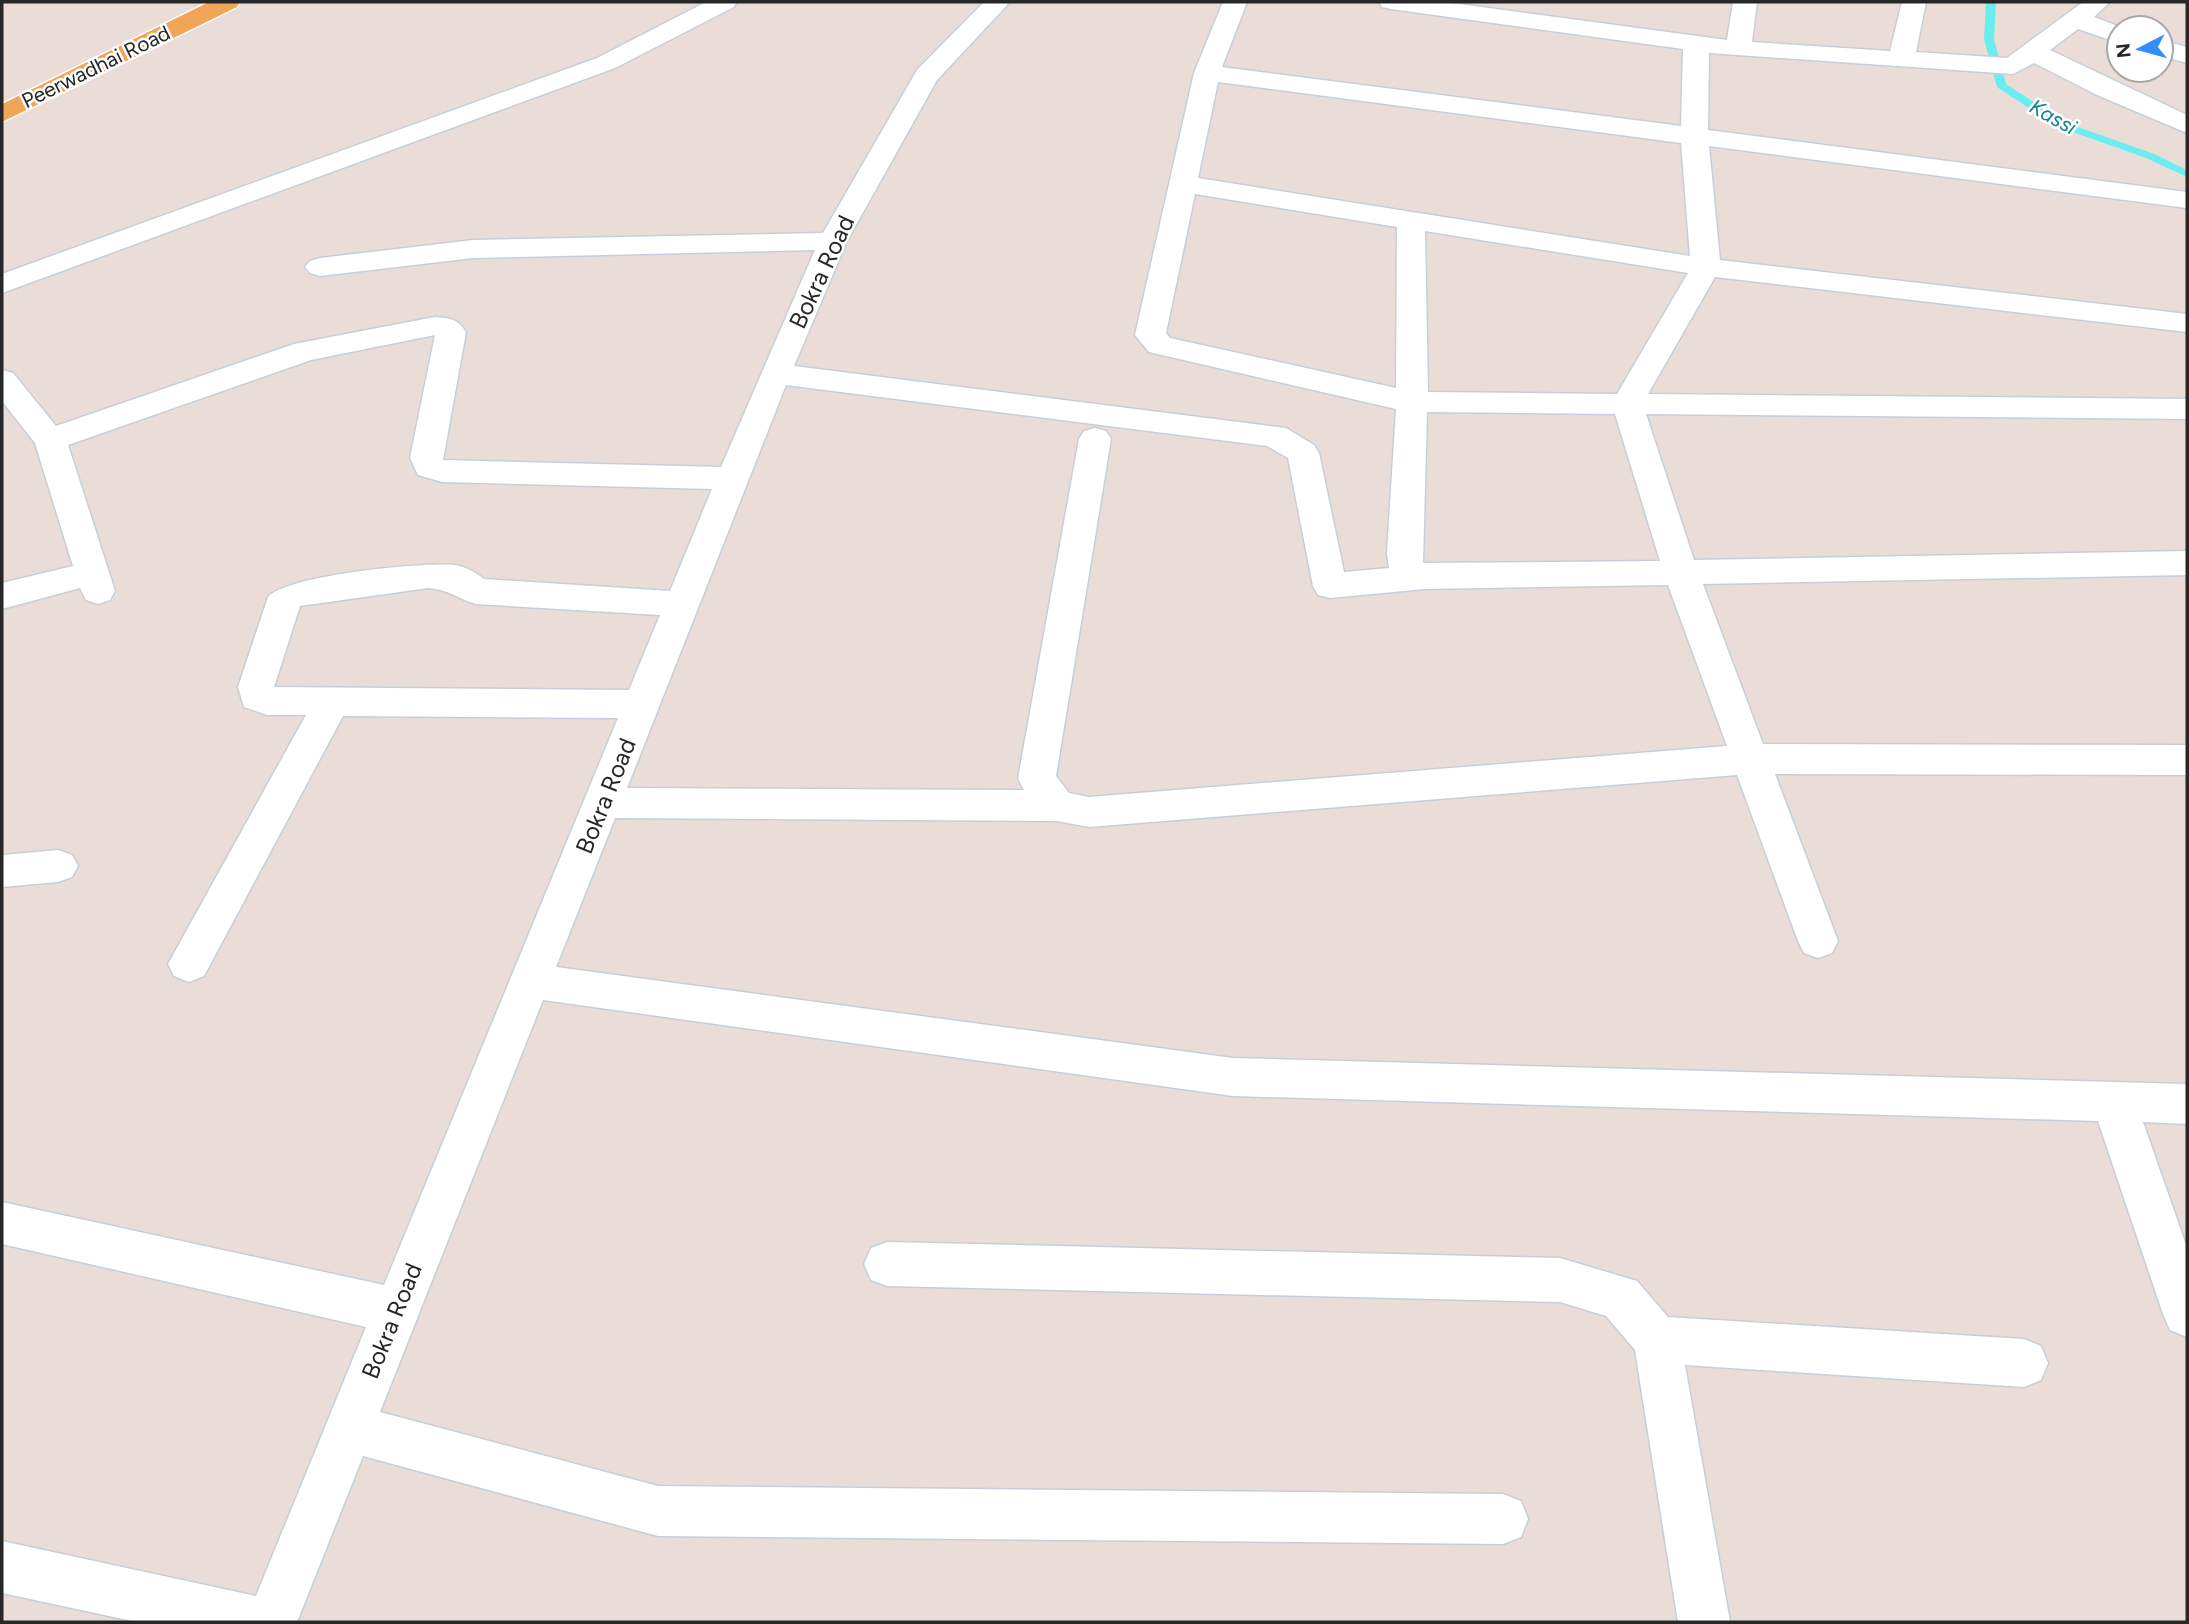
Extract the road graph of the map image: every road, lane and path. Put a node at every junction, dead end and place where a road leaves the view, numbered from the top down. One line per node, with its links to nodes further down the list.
1 (179, 2): 18 (main road)
2 (228, 2): 19 (main road, Peerwadhai Road)
3 (725, 2): 28 (street)
4 (998, 2): 25 (street, Bokra Road)
5 (1236, 2): 17 (street)
6 (1391, 2): 10 (street)
7 (1745, 2): 14 (street)
8 (1914, 2): 16 (street)
9 (2098, 2): 11 (street)
10 (1517, 10): 13 (street)
11 (2075, 19): 12 (street); 15 (street)
12 (2105, 30)
13 (1696, 43): 14 (street); 21 (street)
14 (1738, 49): 16 (street)
15 (2033, 51): 16 (street); 20 (street)
16 (1901, 60)
17 (1207, 73): 21 (street); 22 (street)
18 (2, 89)
19 (2, 114)
20 (2187, 125)
21 (1694, 136): 23 (street); 27 (street)
22 (1181, 184): 24 (street); 32 (street)
23 (2187, 200)
24 (1412, 220): 27 (street); 32 (street)
25 (833, 241): 26 (street); 30 (street, Bokra Road)
26 (320, 267)
27 (1706, 267): 29 (street); 33 (street)
28 (2, 284)
29 (2187, 323)
30 (775, 374): 37 (street, Bokra Road); 40 (street)
31 (2, 380): 36 (street)
32 (1412, 402): 33 (street); 40 (street)
33 (1627, 403): 34 (street); 39 (street)
34 (2187, 409)
35 (1095, 439): 48 (street)
36 (50, 440): 37 (street); 41 (street)
37 (734, 478): 42 (street, Bokra Road)
38 (2187, 563): 39 (street)
39 (1681, 573): 40 (street); 45 (street)
40 (1424, 577)
41 (2, 596)
42 (683, 604): 43 (street); 44 (street, Bokra Road)
43 (331, 703): 44 (street); 52 (street)
44 (643, 704): 47 (street, Bokra Road)
45 (1751, 760): 46 (street); 48 (street); 51 (street)
46 (2187, 760)
47 (602, 803): 48 (street); 53 (street, Bokra Road)
48 (1057, 806)
49 (58, 866): 50 (street)
50 (2, 871)
51 (1818, 941)
52 (189, 964)
53 (531, 981): 54 (street); 58 (street, Bokra Road)
54 (2113, 1100): 55 (street); 59 (street)
55 (2187, 1104)
56 (2, 1223): 58 (street)
57 (887, 1264): 60 (street)
58 (396, 1311): 62 (street, Bokra Road)
59 (2187, 1314)
60 (1657, 1340): 61 (street); 67 (street)
61 (2024, 1363)
62 (349, 1428): 63 (street); 66 (street, Bokra Road)
63 (1503, 1518)
64 (2, 1567): 65 (street)
65 (255, 1622)
66 (271, 1622)
67 (1704, 1622)

